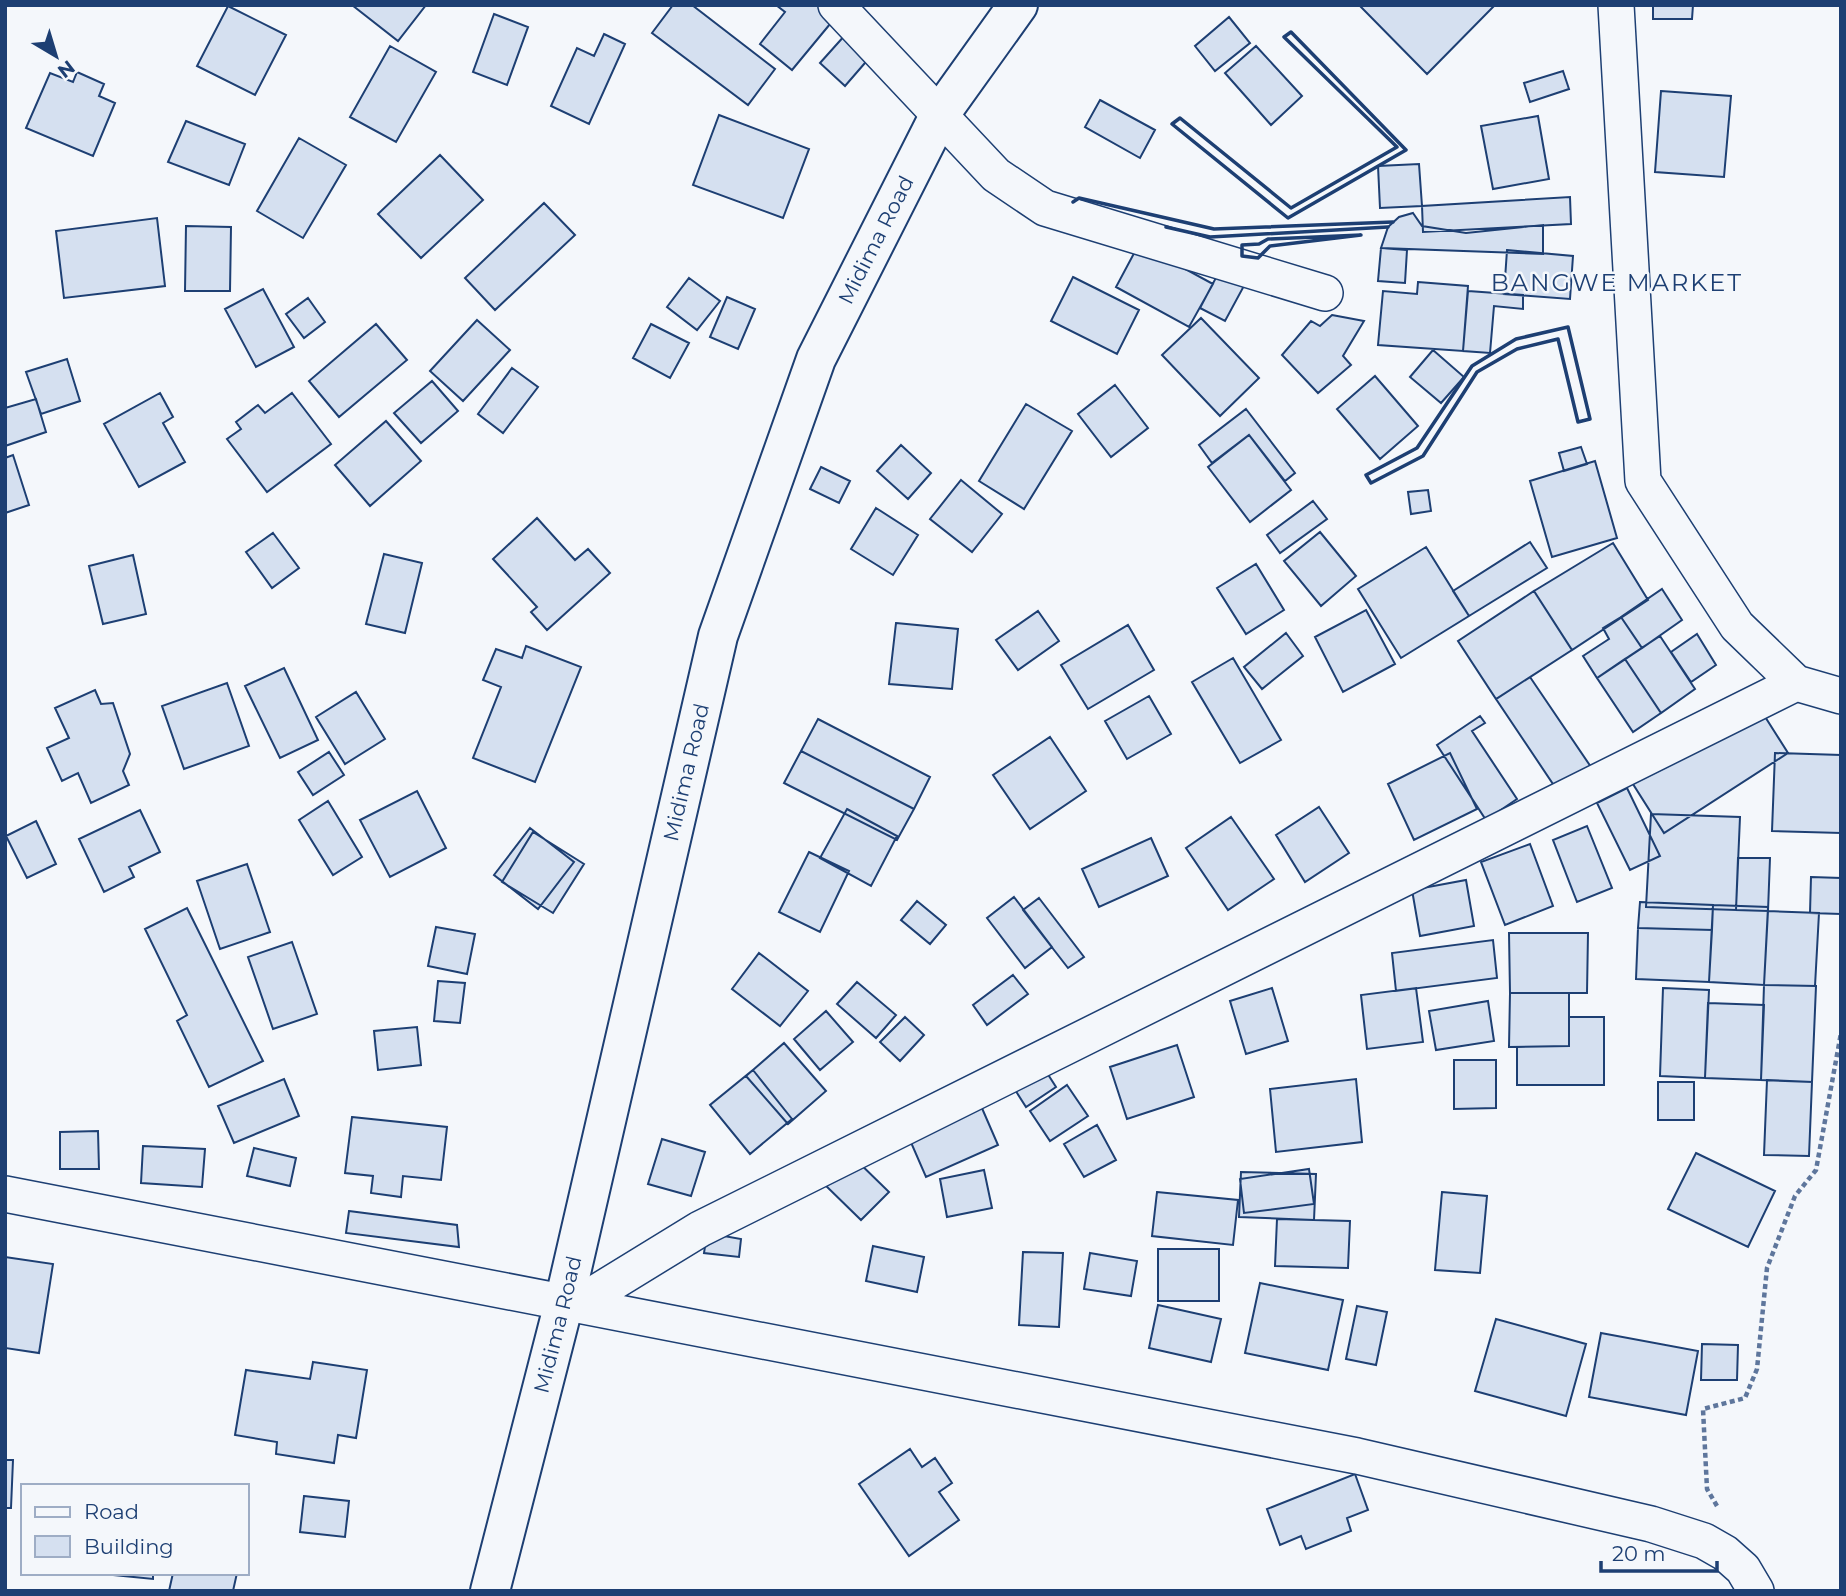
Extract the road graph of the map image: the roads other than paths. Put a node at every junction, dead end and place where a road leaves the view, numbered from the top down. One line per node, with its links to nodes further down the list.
1 (836, 5): 4 (street)
2 (1018, 5): 4 (main road, Midima Road)
3 (1616, 5): 6 (street)
4 (940, 114): 5 (street); 9 (main road, Midima Road)
5 (1325, 293)
6 (1796, 683): 7 (street); 9 (street)
7 (1841, 696)
8 (5, 1194): 9 (street)
9 (570, 1304): 10 (main road, Midima Road); 11 (street)
10 (490, 1591)
11 (1756, 1591)

